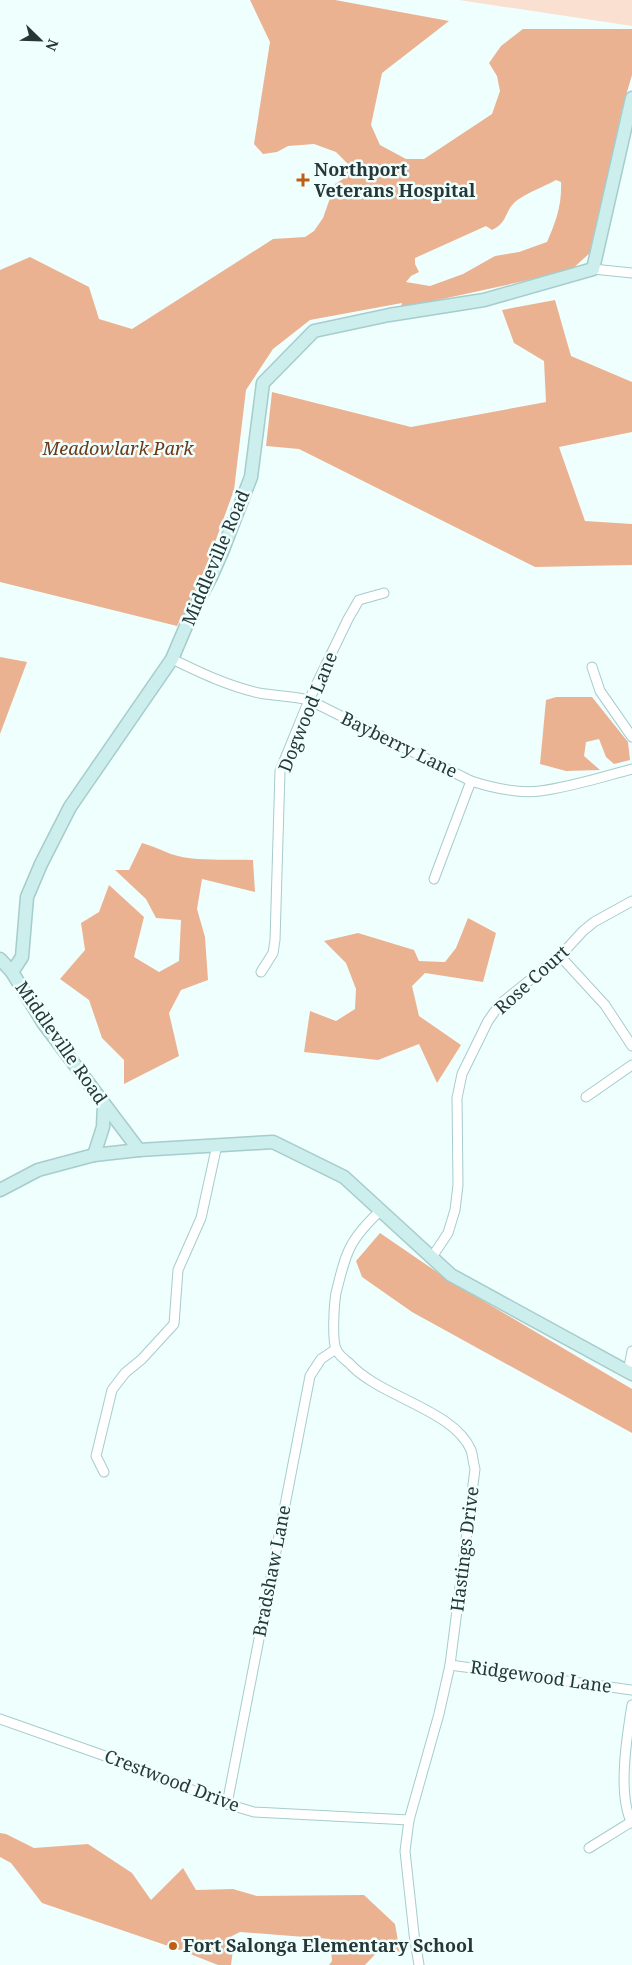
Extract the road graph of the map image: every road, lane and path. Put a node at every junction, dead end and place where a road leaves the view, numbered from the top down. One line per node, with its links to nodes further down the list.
1 (632, 98): 2 (street)
2 (593, 269): 3 (street); 5 (street, Middleville Road)
3 (632, 273)
4 (384, 593): 7 (street, Dogwood Lane)
5 (172, 659): 7 (street, Bayberry Lane); 15 (street, Middleville Road)
6 (592, 667): 8 (street)
7 (309, 700): 10 (street, Bayberry Lane); 16 (street, Dogwood Lane)
8 (632, 737)
9 (632, 770): 10 (street, Bayberry Lane)
10 (471, 781): 11 (street)
11 (434, 879)
12 (632, 901): 13 (street, Rose Court)
13 (560, 956): 17 (street); 26 (street, Rose Court)
14 (0, 959): 15 (street)
15 (12, 972): 20 (street, Middleville Road)
16 (260, 972)
17 (632, 1046)
18 (632, 1065): 19 (street)
19 (586, 1097)
20 (104, 1105): 22 (street, Middleville Road); 23 (street)
21 (218, 1146): 22 (street); 25 (street); 30 (street)
22 (139, 1150): 23 (street)
23 (94, 1155): 24 (street)
24 (0, 1190)
25 (380, 1211): 26 (street); 27 (street)
26 (432, 1257): 29 (street)
27 (336, 1349): 31 (street, Hastings Drive); 35 (street, Bradshaw Lane)
28 (632, 1351): 29 (street)
29 (630, 1373)
30 (104, 1472)
31 (450, 1665): 32 (street, Ridgewood Lane); 36 (street, Hastings Drive)
32 (632, 1690)
33 (632, 1705): 37 (street)
34 (0, 1719): 35 (street, Crestwood Drive)
35 (226, 1804): 36 (street, Crestwood Drive)
36 (409, 1820): 39 (street, Hastings Drive)
37 (631, 1823): 38 (street)
38 (589, 1848)
39 (419, 1965)

